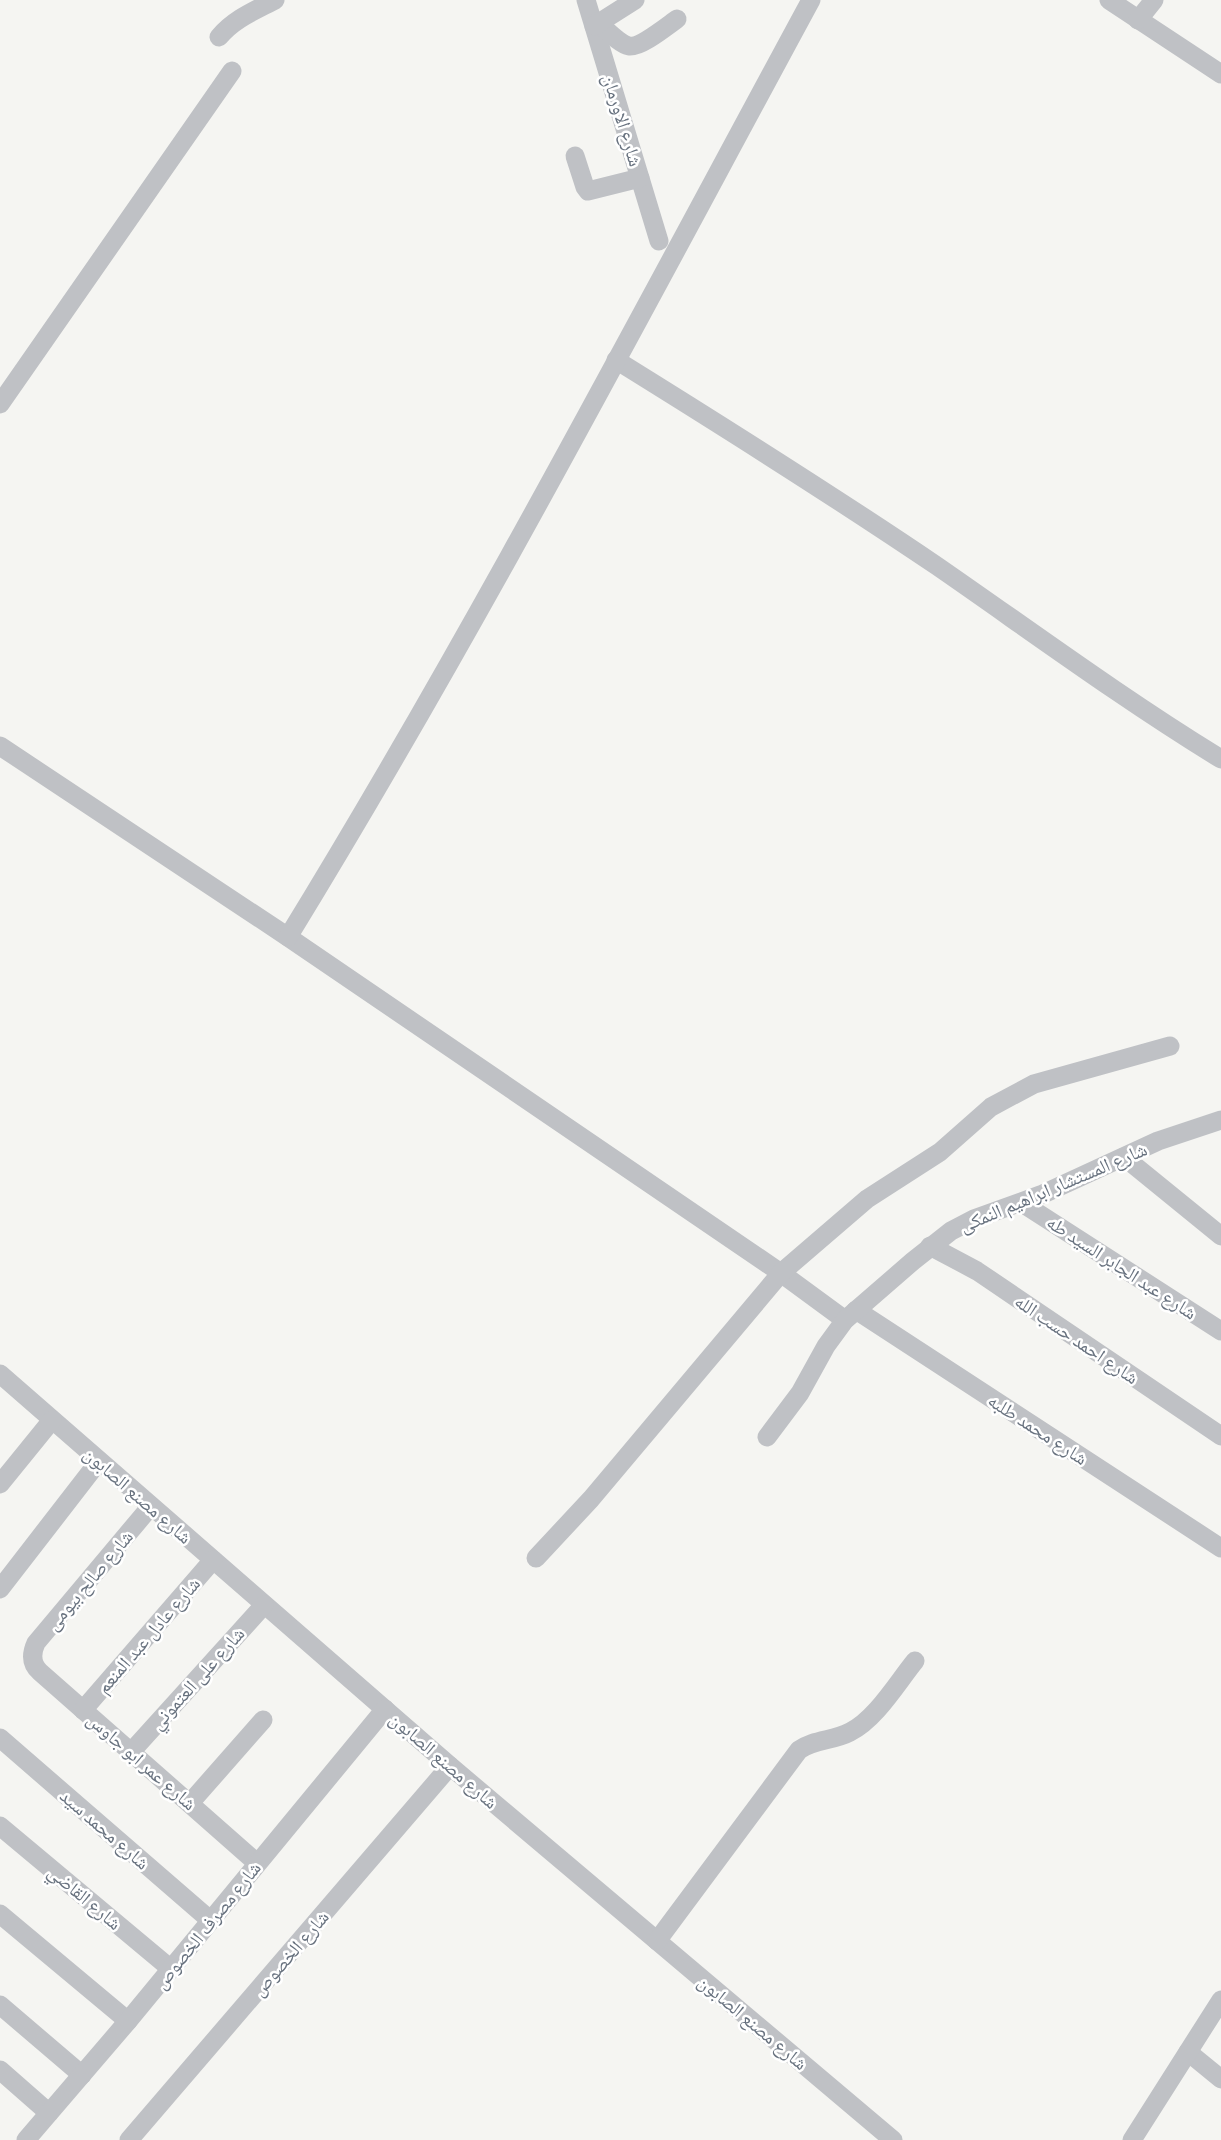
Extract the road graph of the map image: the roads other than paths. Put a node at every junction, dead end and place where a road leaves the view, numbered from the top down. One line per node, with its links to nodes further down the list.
1 (275, 0): 10 (street)
2 (586, 0): 9 (street, شارع الاورمان)
3 (635, 0): 9 (street)
4 (811, 0): 16 (street)
5 (1109, 0): 8 (street)
6 (1154, 0): 8 (street)
7 (677, 19): 9 (street)
8 (1138, 20): 11 (street)
9 (596, 24): 14 (street, شارع الاورمان)
10 (219, 37)
11 (1218, 66)
12 (232, 71): 17 (street)
13 (574, 156): 14 (street)
14 (640, 178): 15 (street, شارع الاورمان)
15 (659, 241)
16 (616, 360): 19 (street); 20 (street)
17 (0, 404)
18 (0, 746): 20 (street, شارع محمد طلبه)
19 (1221, 759)
20 (288, 937): 27 (street, شارع محمد طلبه)
21 (1170, 1046): 27 (street)
22 (1221, 1120): 23 (street, شارع المستشار ابراهيم النمكى)
23 (1124, 1157): 24 (street, شارع المستشار ابراهيم النمكى); 25 (street)
24 (1022, 1203): 26 (street, شارع المستشار ابراهيم النمكى); 29 (street, شارع عبد الجابر السيد طه)
25 (1221, 1236)
26 (930, 1246): 28 (street, شارع المستشار ابراهيم النمكى); 32 (street, شارع احمد حسب الله)
27 (785, 1276): 28 (street, شارع محمد طلبه); 38 (street)
28 (850, 1315): 33 (street, شارع المستشار ابراهيم النمكى); 37 (street, شارع محمد طلبه)
29 (1221, 1331)
30 (0, 1374): 31 (street, شارع مصنع الصابون)
31 (52, 1420): 34 (street, شارع مصنع الصابون); 35 (street)
32 (1221, 1436)
33 (768, 1437)
34 (99, 1461): 36 (street, شارع مصنع الصابون); 40 (street)
35 (0, 1484)
36 (151, 1506): 39 (street, شارع مصنع الصابون); 42 (street, شارع صالح بيومى)
37 (1221, 1548)
38 (536, 1558)
39 (213, 1560): 41 (street, شارع مصنع الصابون); 44 (street, شارع عادل عبد المنعم)
40 (0, 1589)
41 (264, 1605): 45 (street, شارع مصنع الصابون); 48 (street, شارع على العتموني)
42 (32, 1656): 44 (street, شارع عمر ابو جاوس)
43 (915, 1660): 55 (street)
44 (84, 1710): 48 (street, شارع عمر ابو جاوس)
45 (392, 1715): 49 (street, شارع مصنع الصابون); 52 (street, شارع مصرف الخصوص)
46 (263, 1720): 50 (street)
47 (0, 1738): 54 (street, شارع محمد سيد)
48 (131, 1752): 50 (street, شارع عمر ابو جاوس)
49 (446, 1762): 55 (street, شارع مصنع الصابون); 66 (street, شارع الخصوص)
50 (190, 1803): 52 (street, شارع عمر ابو جاوس)
51 (0, 1826): 56 (street, شارع القاضي)
52 (258, 1863): 54 (street, شارع مصرف الخصوص)
53 (0, 1914): 59 (street)
54 (210, 1920): 56 (street, شارع مصرف الخصوص)
55 (658, 1941): 67 (street, شارع مصنع الصابون)
56 (171, 1969): 59 (street, شارع مصرف الخصوص)
57 (1221, 2000): 60 (street)
58 (0, 2005): 62 (street)
59 (128, 2021): 62 (street, شارع مصرف الخصوص)
60 (1188, 2052): 63 (street); 68 (street)
61 (0, 2070): 64 (street)
62 (82, 2075): 64 (street, شارع مصرف الخصوص)
63 (1221, 2079)
64 (49, 2113): 65 (street, شارع مصرف الخصوص)
65 (26, 2140)
66 (129, 2140)
67 (893, 2140)
68 (1132, 2140)

